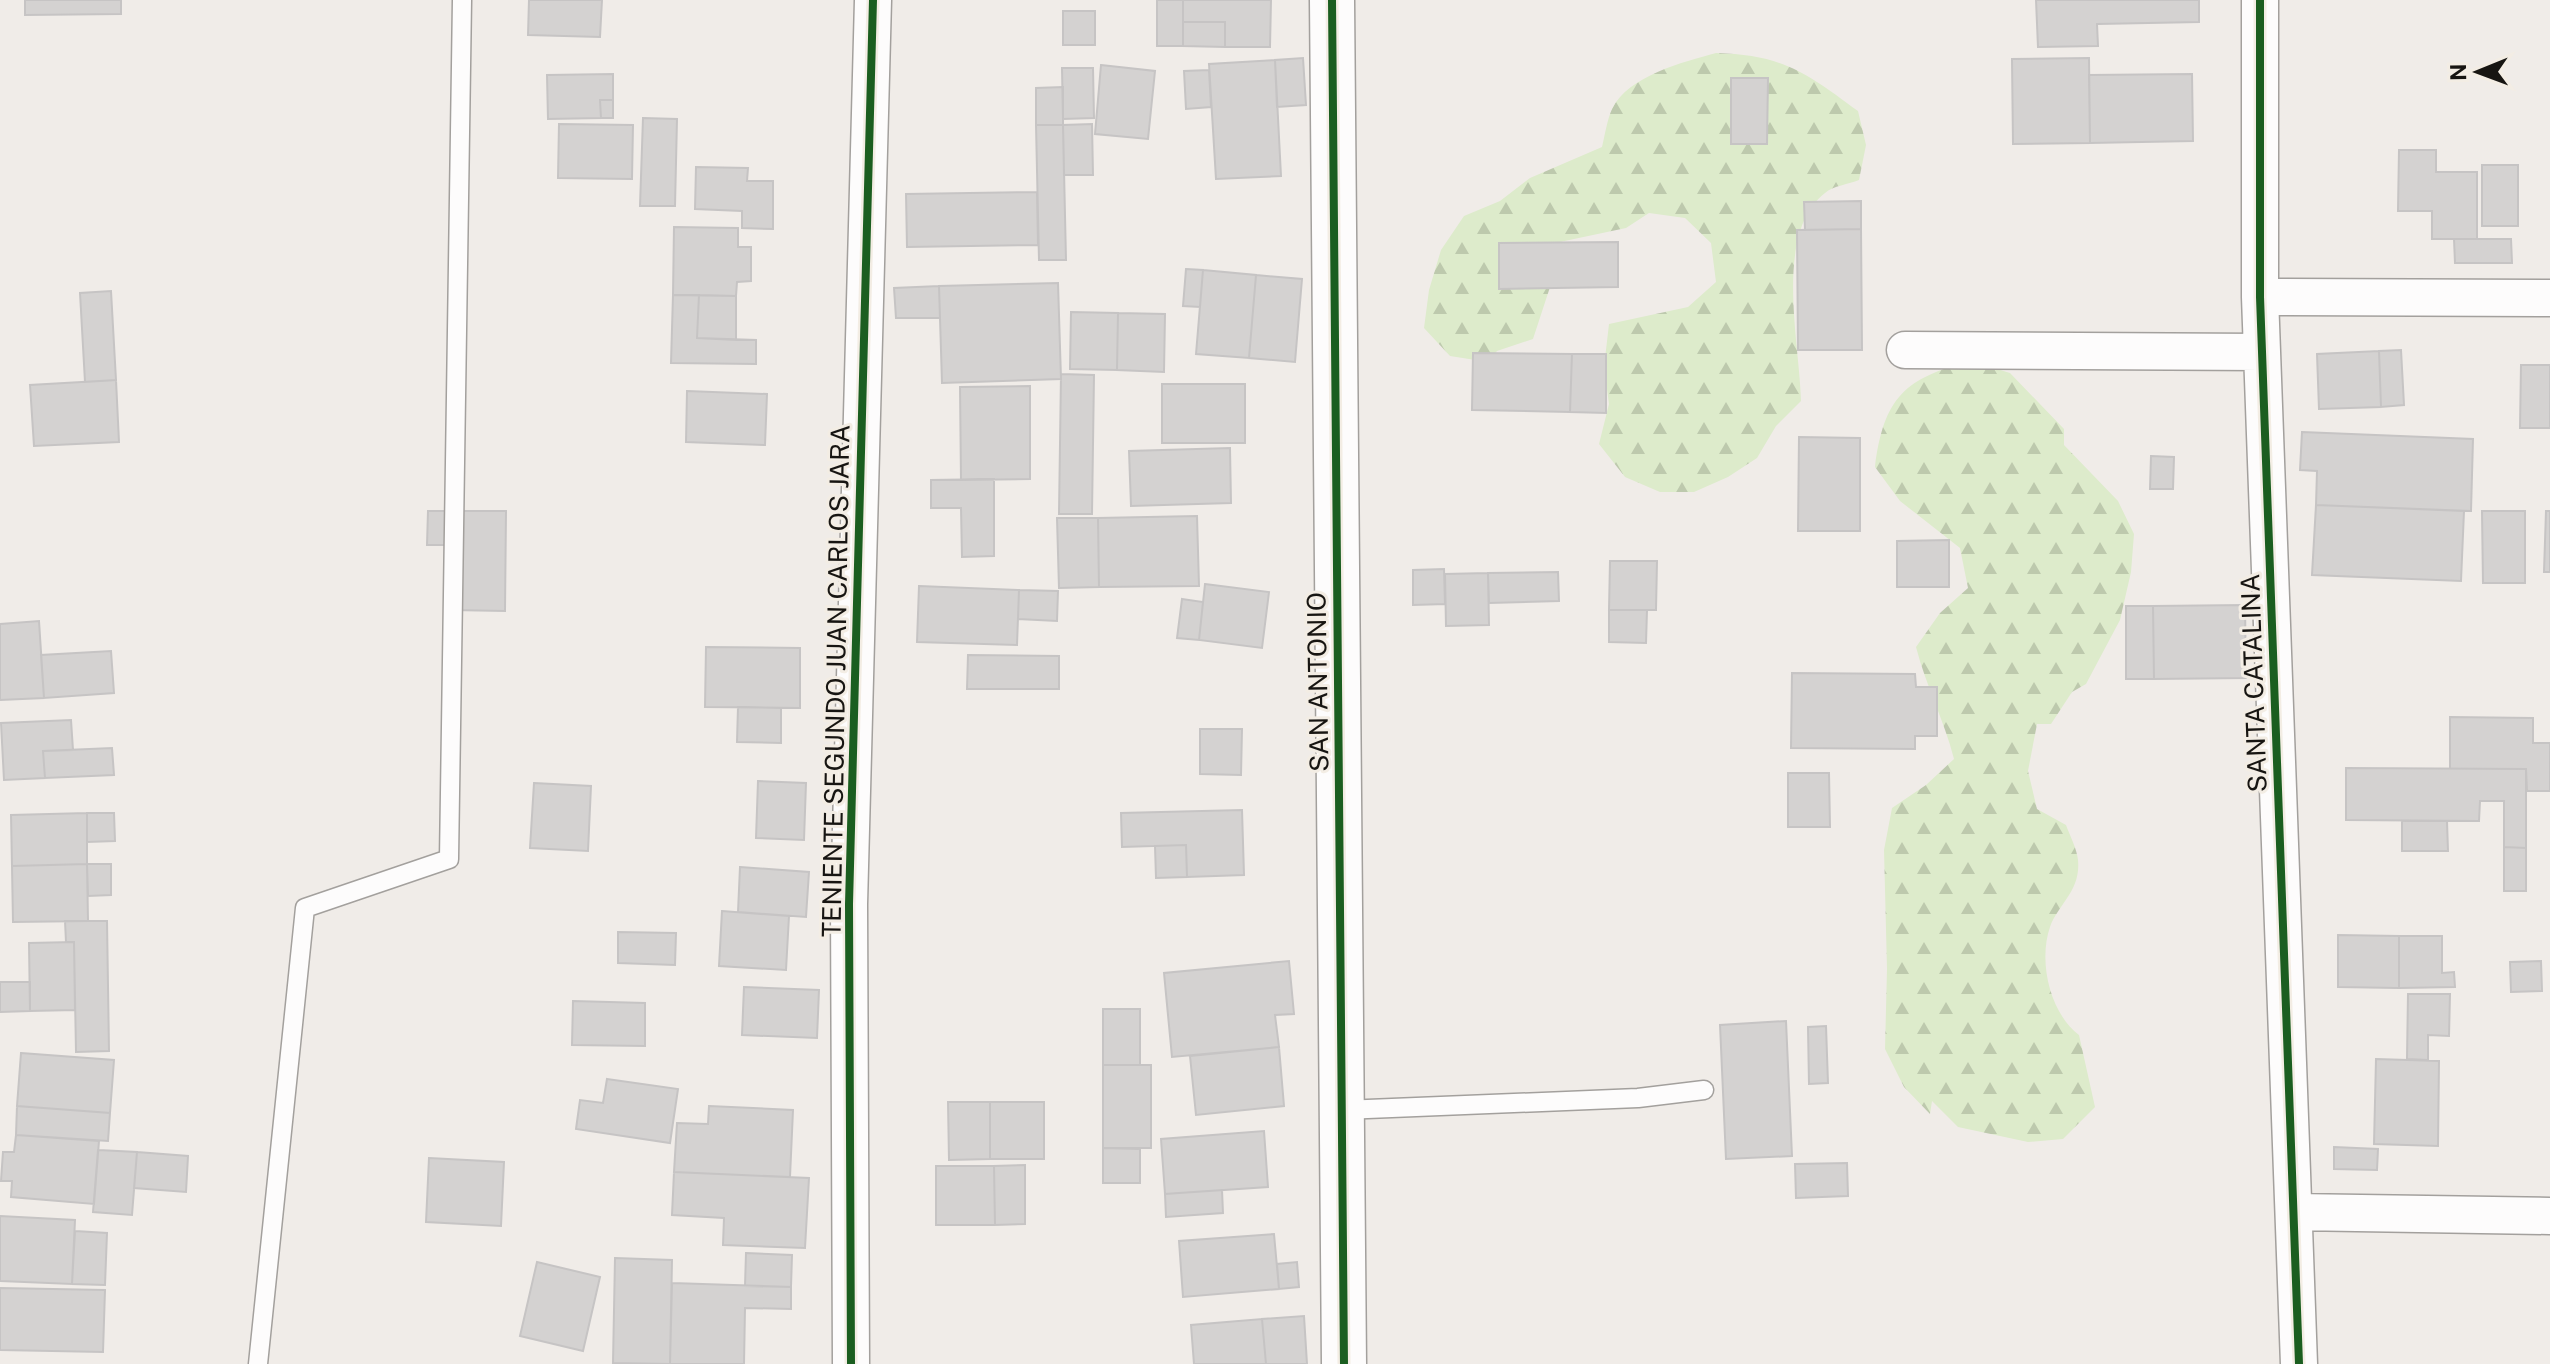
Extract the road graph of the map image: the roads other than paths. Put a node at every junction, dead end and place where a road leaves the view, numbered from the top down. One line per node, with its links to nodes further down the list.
1 (462, 0): 13 (lane)
2 (873, 0): 14 (street, TENIENTE SEGUNDO JUAN CARLOS JARA)
3 (1332, 0): 10 (street, SAN ANTONIO)
4 (2260, 0): 5 (street, SANTA CATALINA)
5 (2260, 297): 6 (street); 8 (street, SANTA CATALINA)
6 (2550, 298)
7 (1905, 350): 8 (street)
8 (2261, 352): 11 (street, SANTA CATALINA)
9 (1704, 1090): 10 (lane)
10 (1343, 1110): 15 (street, SAN ANTONIO)
11 (2295, 1212): 12 (street); 16 (street, SANTA CATALINA)
12 (2550, 1216)
13 (258, 1364)
14 (851, 1364)
15 (1344, 1364)
16 (2299, 1364)

